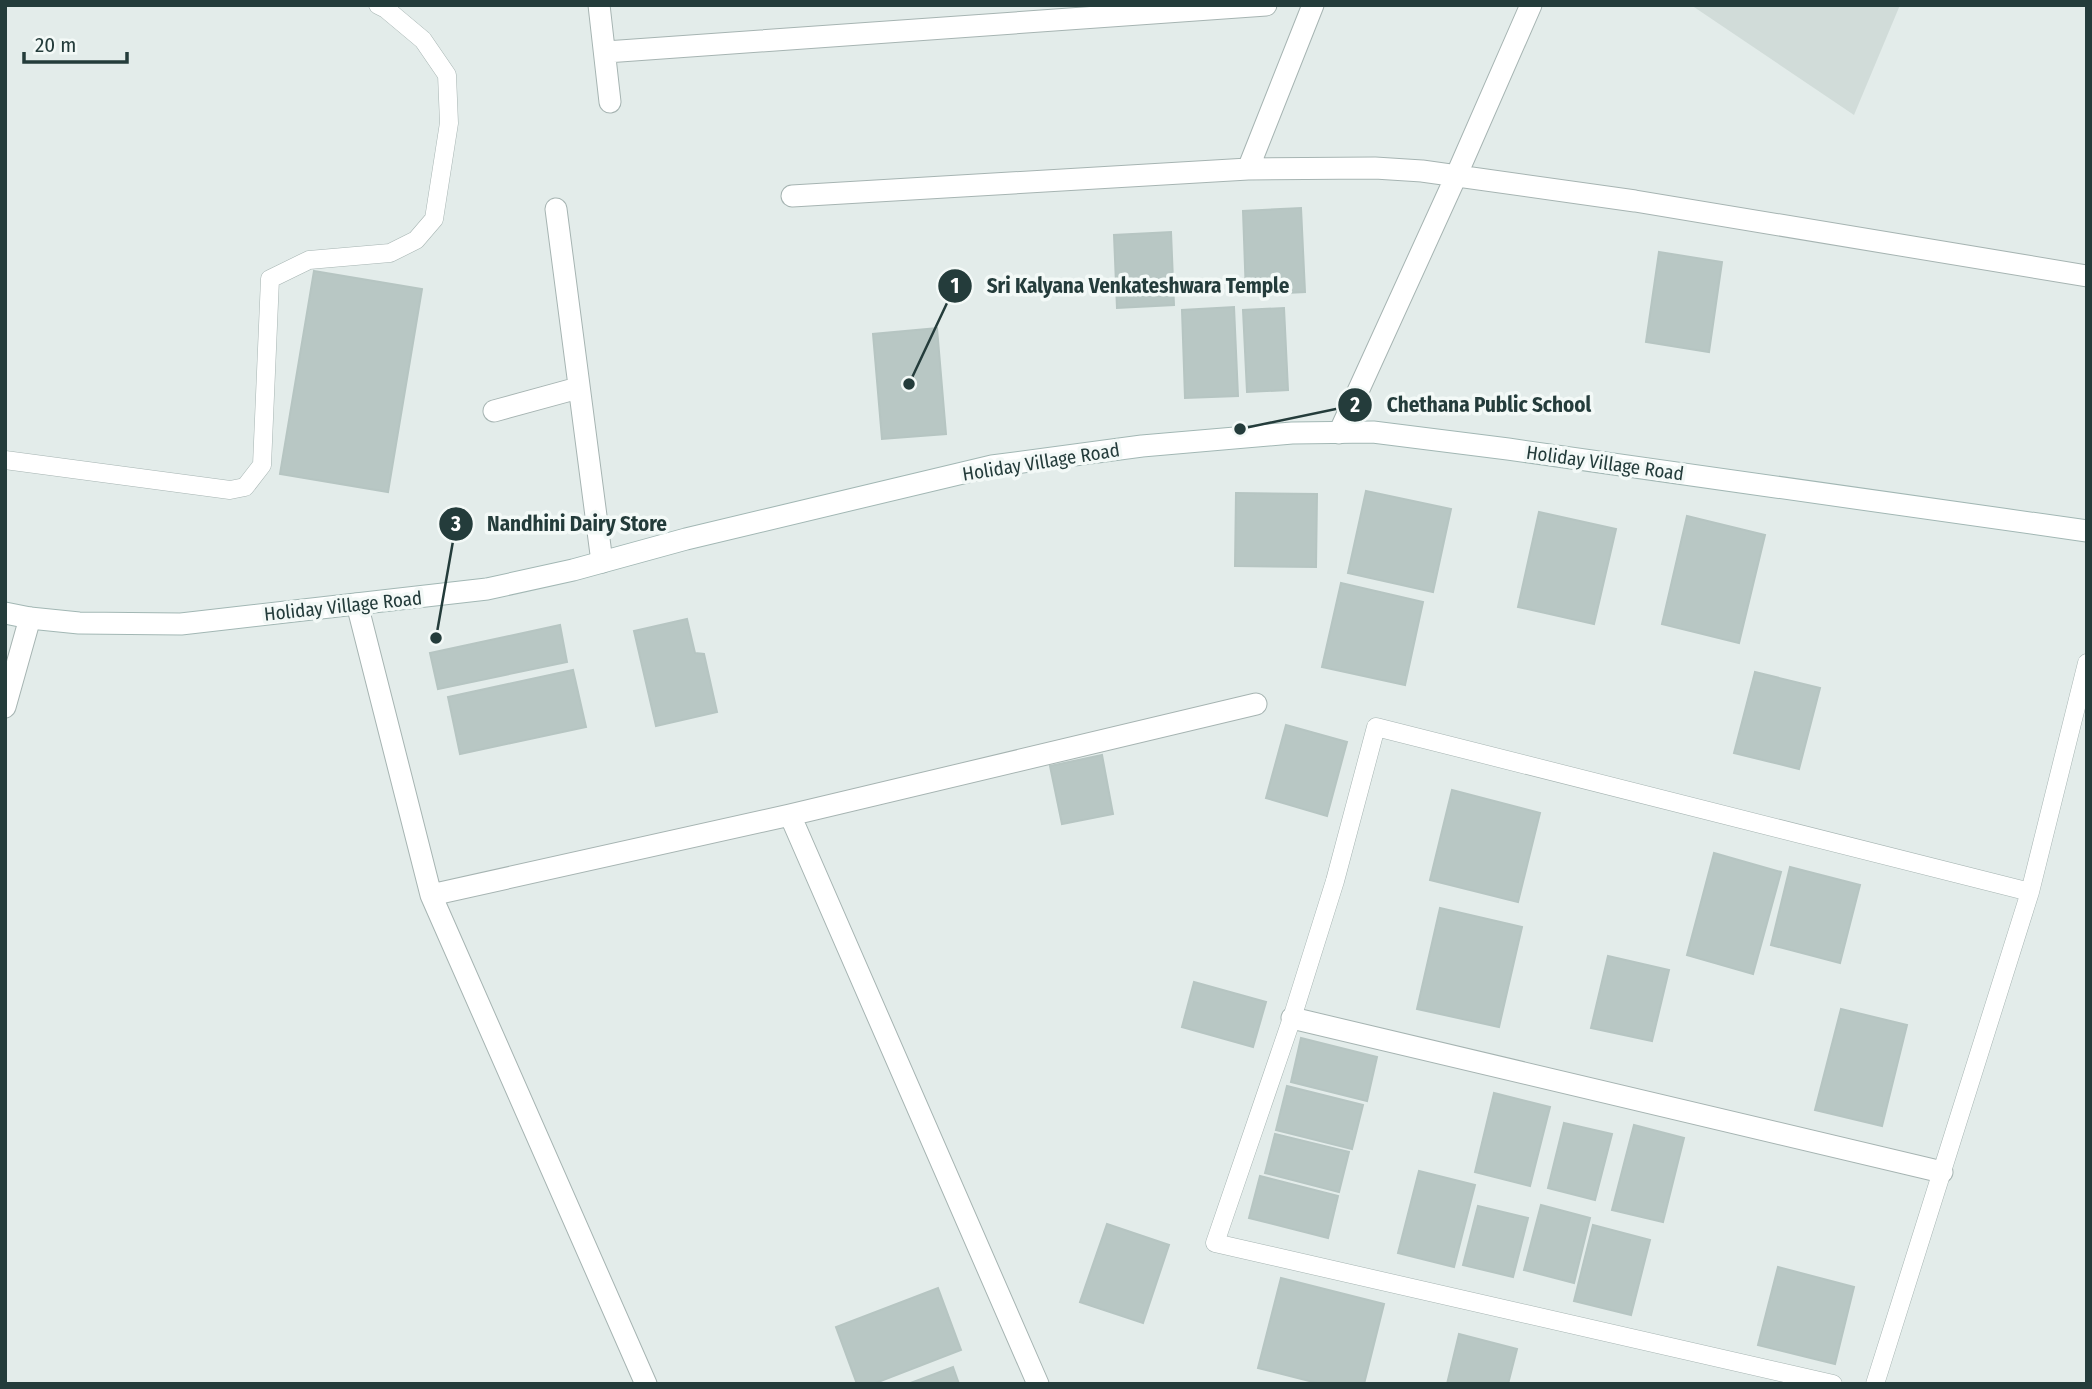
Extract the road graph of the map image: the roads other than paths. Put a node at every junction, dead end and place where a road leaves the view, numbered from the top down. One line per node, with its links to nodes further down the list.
1 (378, 5): 16 (lane)
2 (599, 5): 6 (street)
3 (1266, 5): 6 (street)
4 (1313, 5): 8 (street)
5 (1531, 5): 9 (street)
6 (606, 52): 7 (street)
7 (610, 102)
8 (1248, 169): 9 (street); 10 (street)
9 (1457, 174): 12 (street); 15 (street)
10 (792, 196)
11 (556, 209): 13 (street)
12 (2087, 276)
13 (578, 388): 14 (street); 18 (street)
14 (494, 411)
15 (1339, 433): 17 (street, Holiday Village Road); 18 (street, Holiday Village Road)
16 (5, 460)
17 (2087, 531)
18 (602, 562): 19 (street, Holiday Village Road)
19 (356, 604): 21 (street, Holiday Village Road); 27 (street)
20 (5, 613): 21 (street, Holiday Village Road)
21 (30, 618): 24 (street)
22 (2087, 663): 26 (lane)
23 (1256, 704): 25 (street)
24 (5, 707)
25 (790, 816): 27 (street); 31 (street)
26 (2031, 892): 28 (lane); 29 (lane)
27 (431, 895): 30 (street)
28 (1292, 1018): 29 (street); 32 (lane)
29 (1942, 1172): 33 (lane)
30 (646, 1384)
31 (1038, 1384)
32 (1833, 1384)
33 (1875, 1384)

